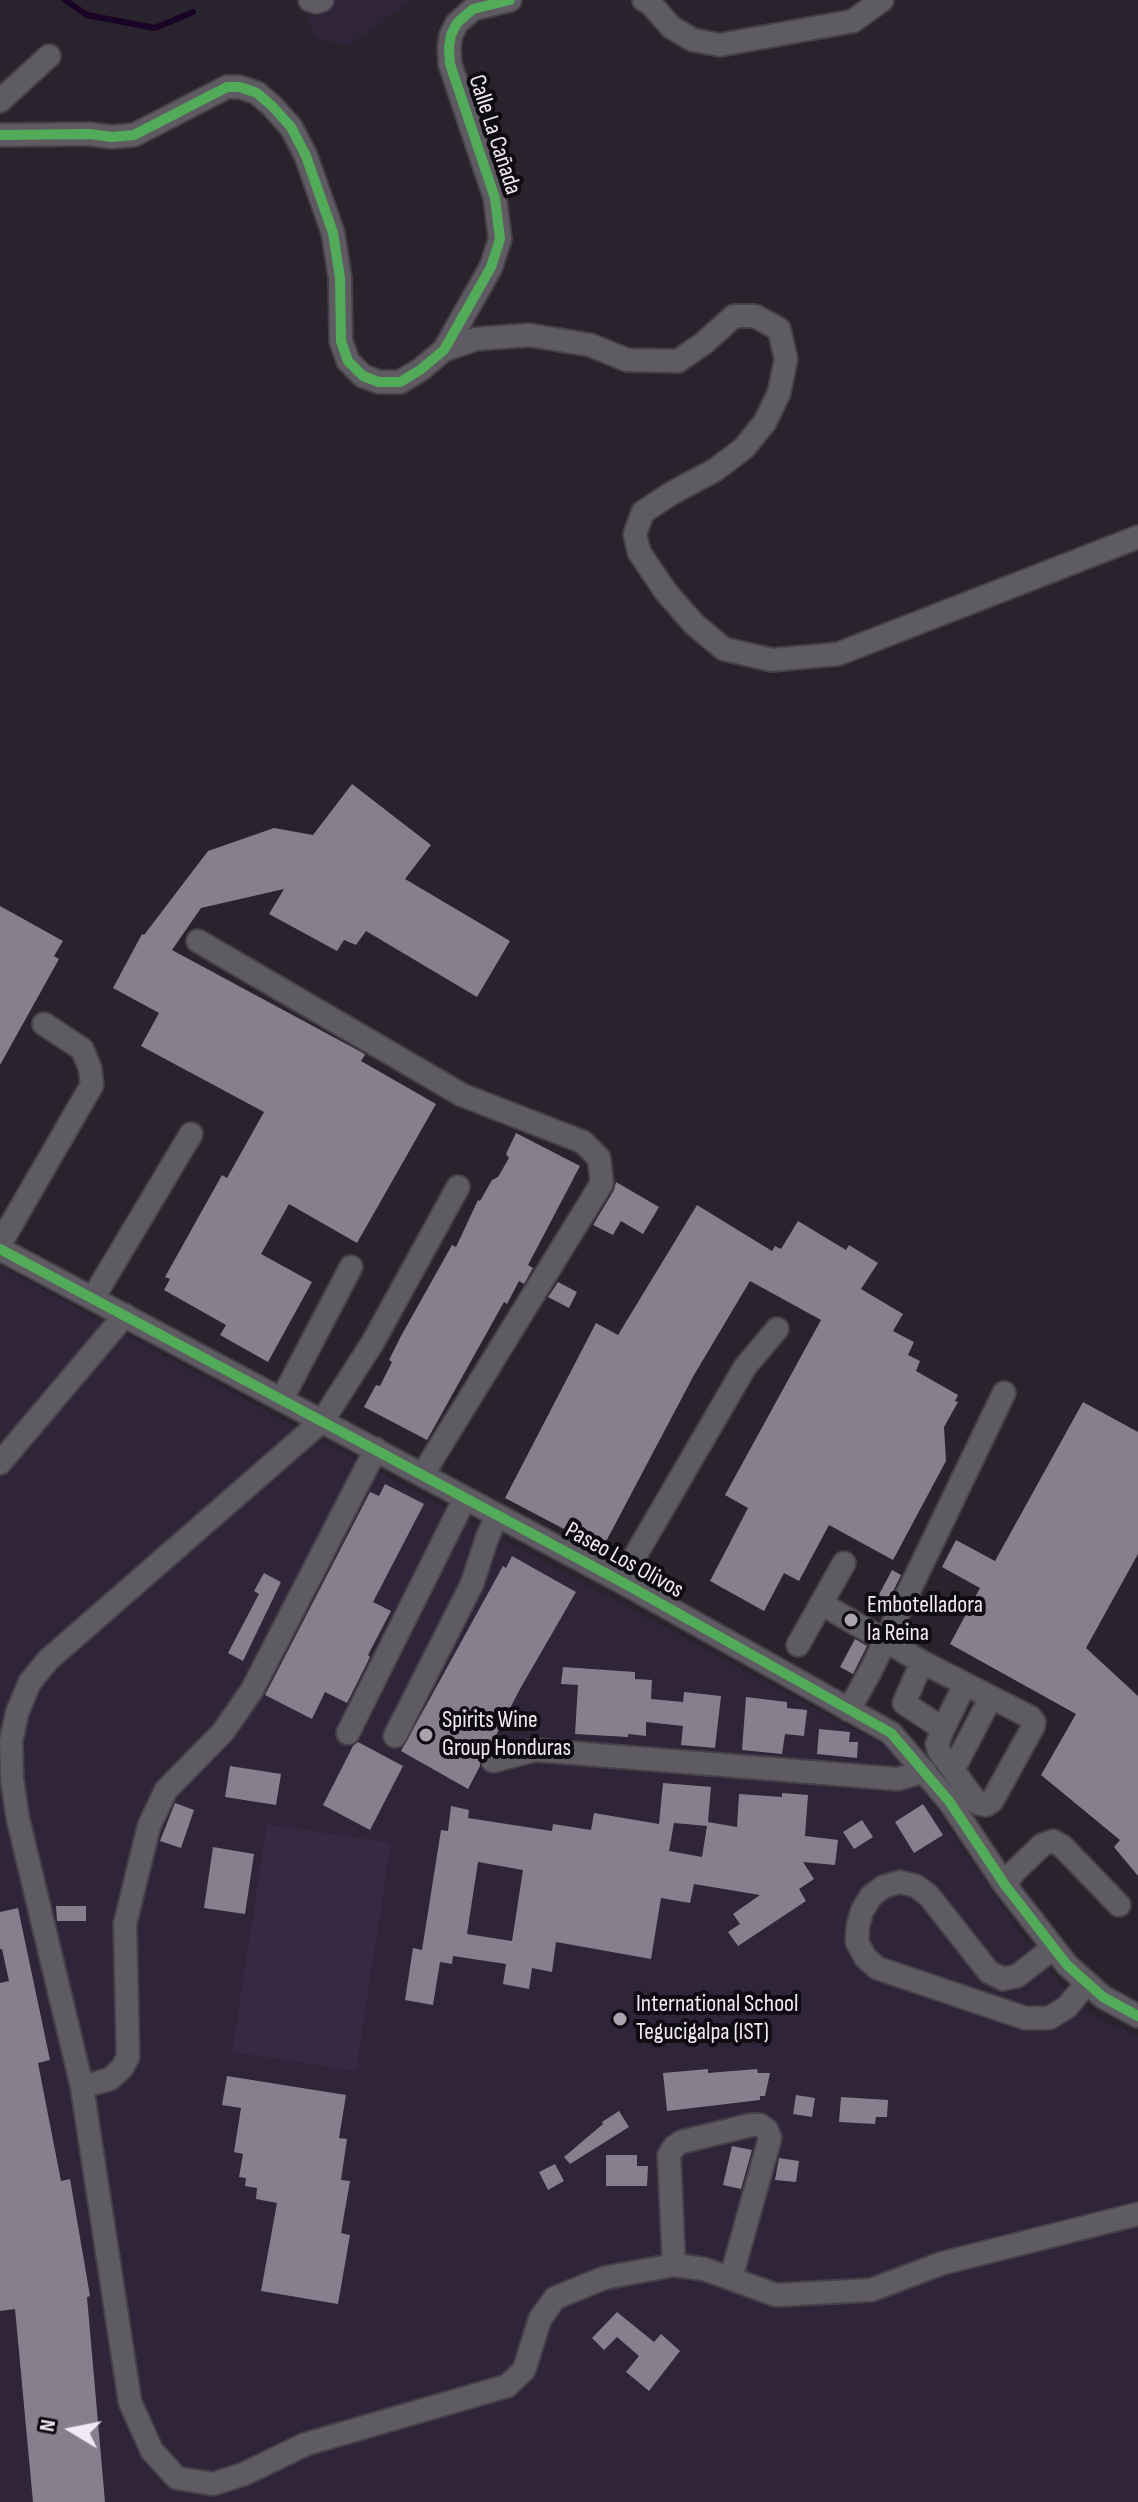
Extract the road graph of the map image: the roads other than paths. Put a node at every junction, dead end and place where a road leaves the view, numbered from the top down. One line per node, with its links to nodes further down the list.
1 (310, 0): 2 (street)
2 (322, 0)
3 (510, 0): 9 (street, Calle La Cañada)
4 (644, 0): 5 (street)
5 (882, 0)
6 (49, 56): 7 (street)
7 (0, 101)
8 (0, 135): 9 (street, Calle La Cañada)
9 (444, 350): 10 (street)
10 (1138, 537)
11 (198, 941): 25 (street)
12 (44, 1024): 15 (street)
13 (191, 1134): 17 (street)
14 (458, 1187): 22 (street)
15 (0, 1246): 17 (street, Paseo Los Olivos)
16 (351, 1267): 21 (street)
17 (93, 1298): 18 (street, Paseo Los Olivos)
18 (125, 1315): 21 (street, Paseo Los Olivos); 24 (street)
19 (777, 1329): 29 (street)
20 (1004, 1393): 31 (street)
21 (282, 1399): 22 (street, Paseo Los Olivos)
22 (323, 1420): 23 (street, Paseo Los Olivos); 48 (street)
23 (376, 1449): 25 (street, Paseo Los Olivos); 48 (street)
24 (0, 1463)
25 (423, 1474): 26 (street, Paseo Los Olivos)
26 (465, 1498): 27 (street, Paseo Los Olivos); 38 (street)
27 (497, 1516): 29 (street, Paseo Los Olivos); 39 (street)
28 (844, 1563): 30 (street)
29 (622, 1582): 36 (street, Paseo Los Olivos)
30 (822, 1604): 31 (street); 32 (street)
31 (886, 1640): 33 (street); 36 (street)
32 (798, 1645)
33 (922, 1662): 34 (street); 37 (street)
34 (965, 1684): 35 (street); 37 (street)
35 (991, 1697): 41 (street); 41 (street)
36 (849, 1710): 42 (street, Paseo Los Olivos)
37 (943, 1729): 41 (street)
38 (348, 1733)
39 (395, 1736)
40 (493, 1761): 42 (street)
41 (953, 1770)
42 (925, 1771): 43 (street, Paseo Los Olivos)
43 (1005, 1885): 44 (street); 45 (street, Paseo Los Olivos)
44 (1119, 1905)
45 (1053, 1948): 46 (street, Paseo Los Olivos); 46 (street)
46 (1087, 1983): 47 (street, Paseo Los Olivos)
47 (1138, 2016)
48 (82, 2087): 50 (street)
49 (1138, 2214): 51 (street)
50 (674, 2265): 51 (street); 51 (street)
51 (731, 2278)

